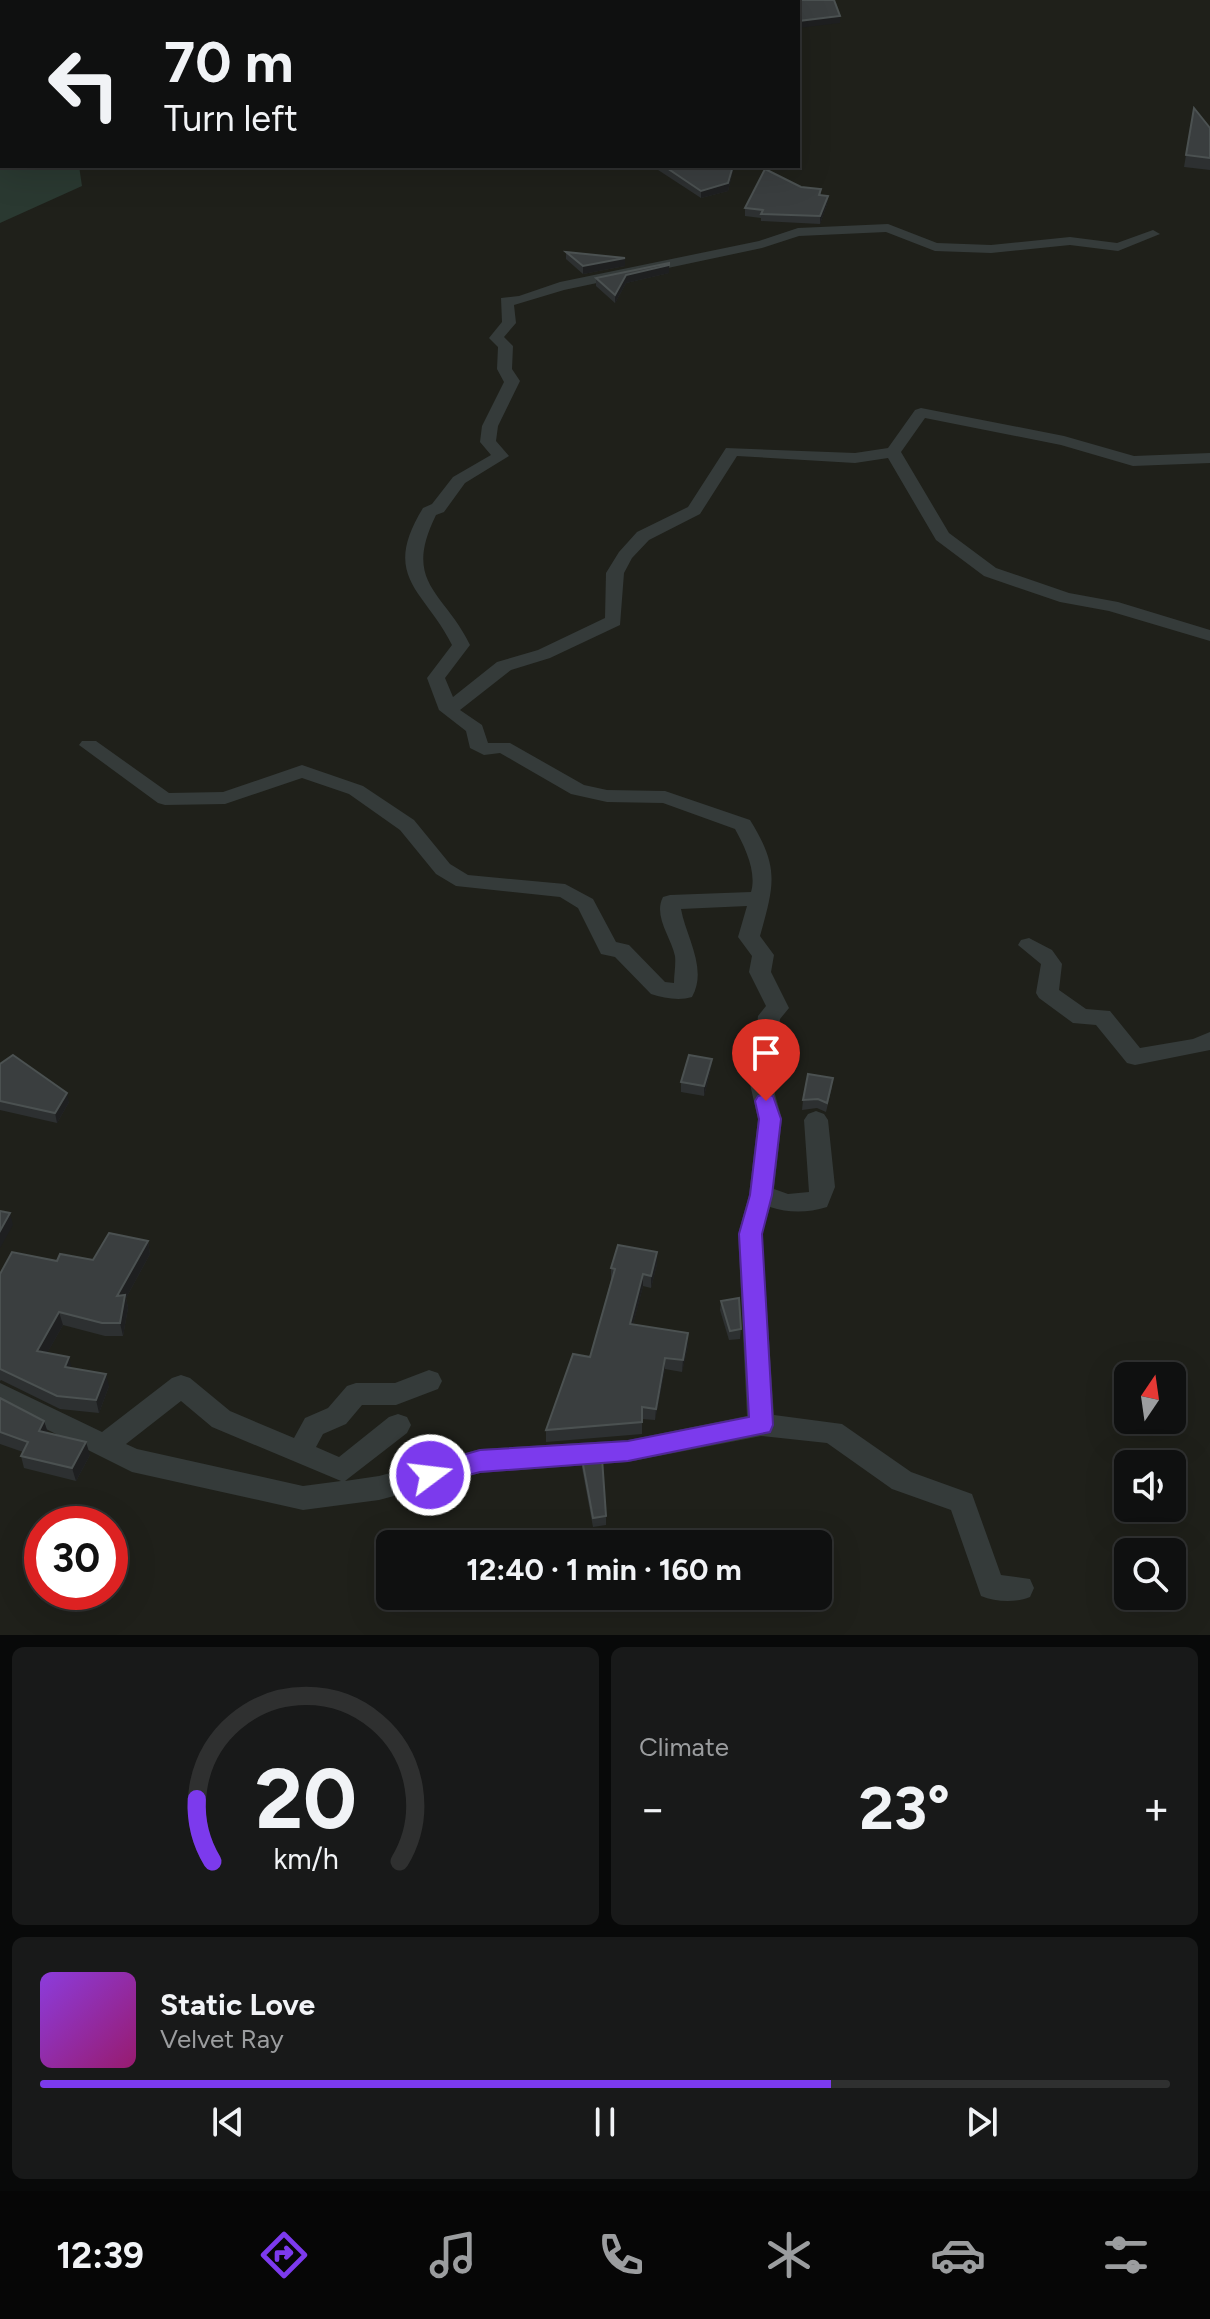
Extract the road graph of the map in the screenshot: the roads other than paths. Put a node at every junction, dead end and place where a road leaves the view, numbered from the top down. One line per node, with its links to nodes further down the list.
1 (1153, 234): 5 (street)
2 (893, 452): 3 (street); 4 (street); 5 (street)
3 (1210, 458)
4 (1210, 636)
5 (448, 710): 7 (street)
6 (89, 745): 7 (street)
7 (760, 899): 11 (street)
8 (1029, 945): 9 (street)
9 (1210, 1040)
10 (816, 1120): 11 (street)
11 (761, 1195): 15 (street)
12 (429, 1381): 17 (street)
13 (0, 1394): 16 (street)
14 (398, 1425): 17 (street)
15 (761, 1425): 16 (street); 18 (street)
16 (104, 1446): 17 (street)
17 (299, 1453)
18 (1020, 1588)

